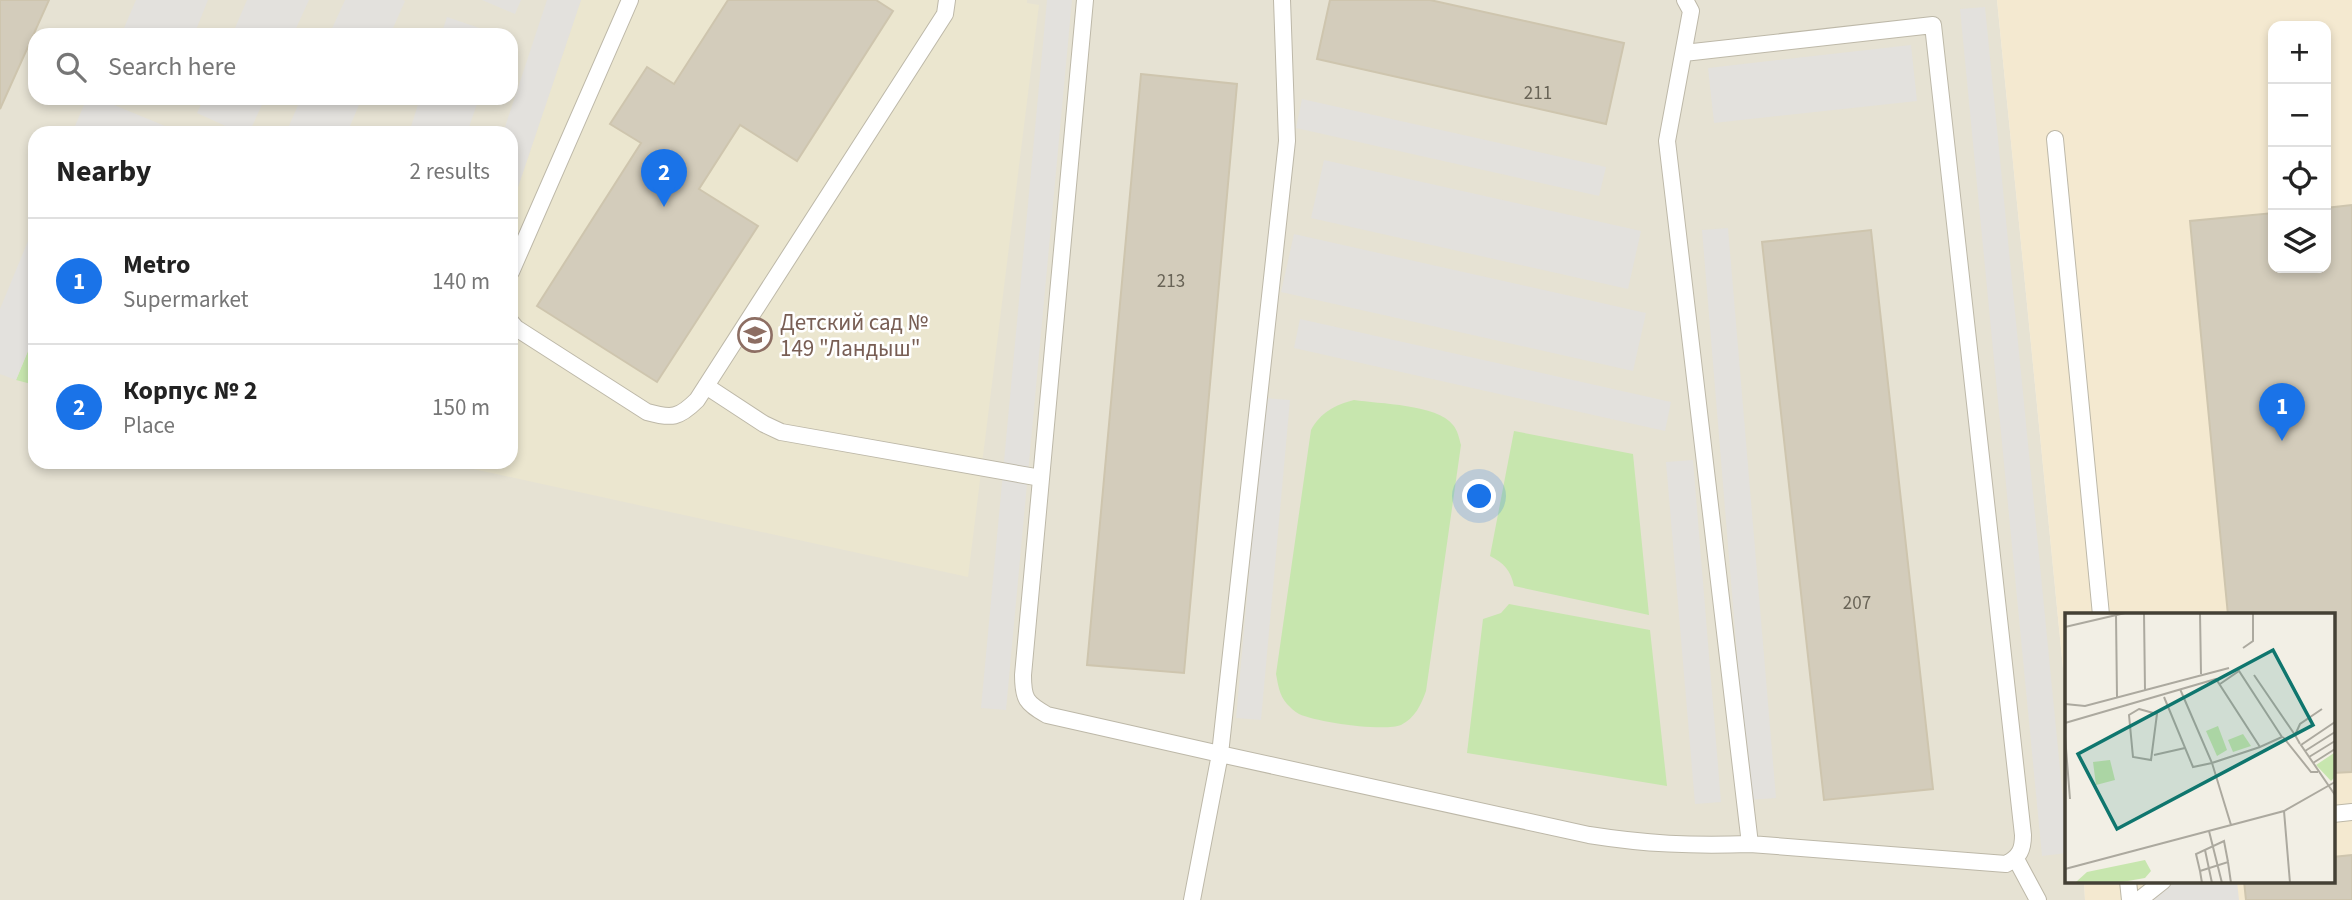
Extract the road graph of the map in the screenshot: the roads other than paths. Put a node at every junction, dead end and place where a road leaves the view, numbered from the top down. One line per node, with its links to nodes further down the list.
1 (630, 0): 8 (lane)
2 (947, 0): 10 (lane)
3 (1084, 0): 11 (lane)
4 (1282, 0): 13 (lane)
5 (1685, 0): 6 (lane)
6 (1684, 53): 16 (lane); 17 (lane)
7 (2055, 139): 12 (lane)
8 (518, 256)
9 (518, 329): 10 (lane)
10 (706, 386): 11 (lane)
11 (1041, 478): 13 (lane)
12 (2101, 613)
13 (1220, 754): 16 (lane); 19 (lane)
14 (2352, 812): 15 (lane)
15 (2334, 814)
16 (1750, 844): 17 (lane)
17 (2016, 859): 20 (lane)
18 (2160, 883): 21 (lane)
19 (1192, 900)
20 (2038, 900)
21 (2139, 900)

